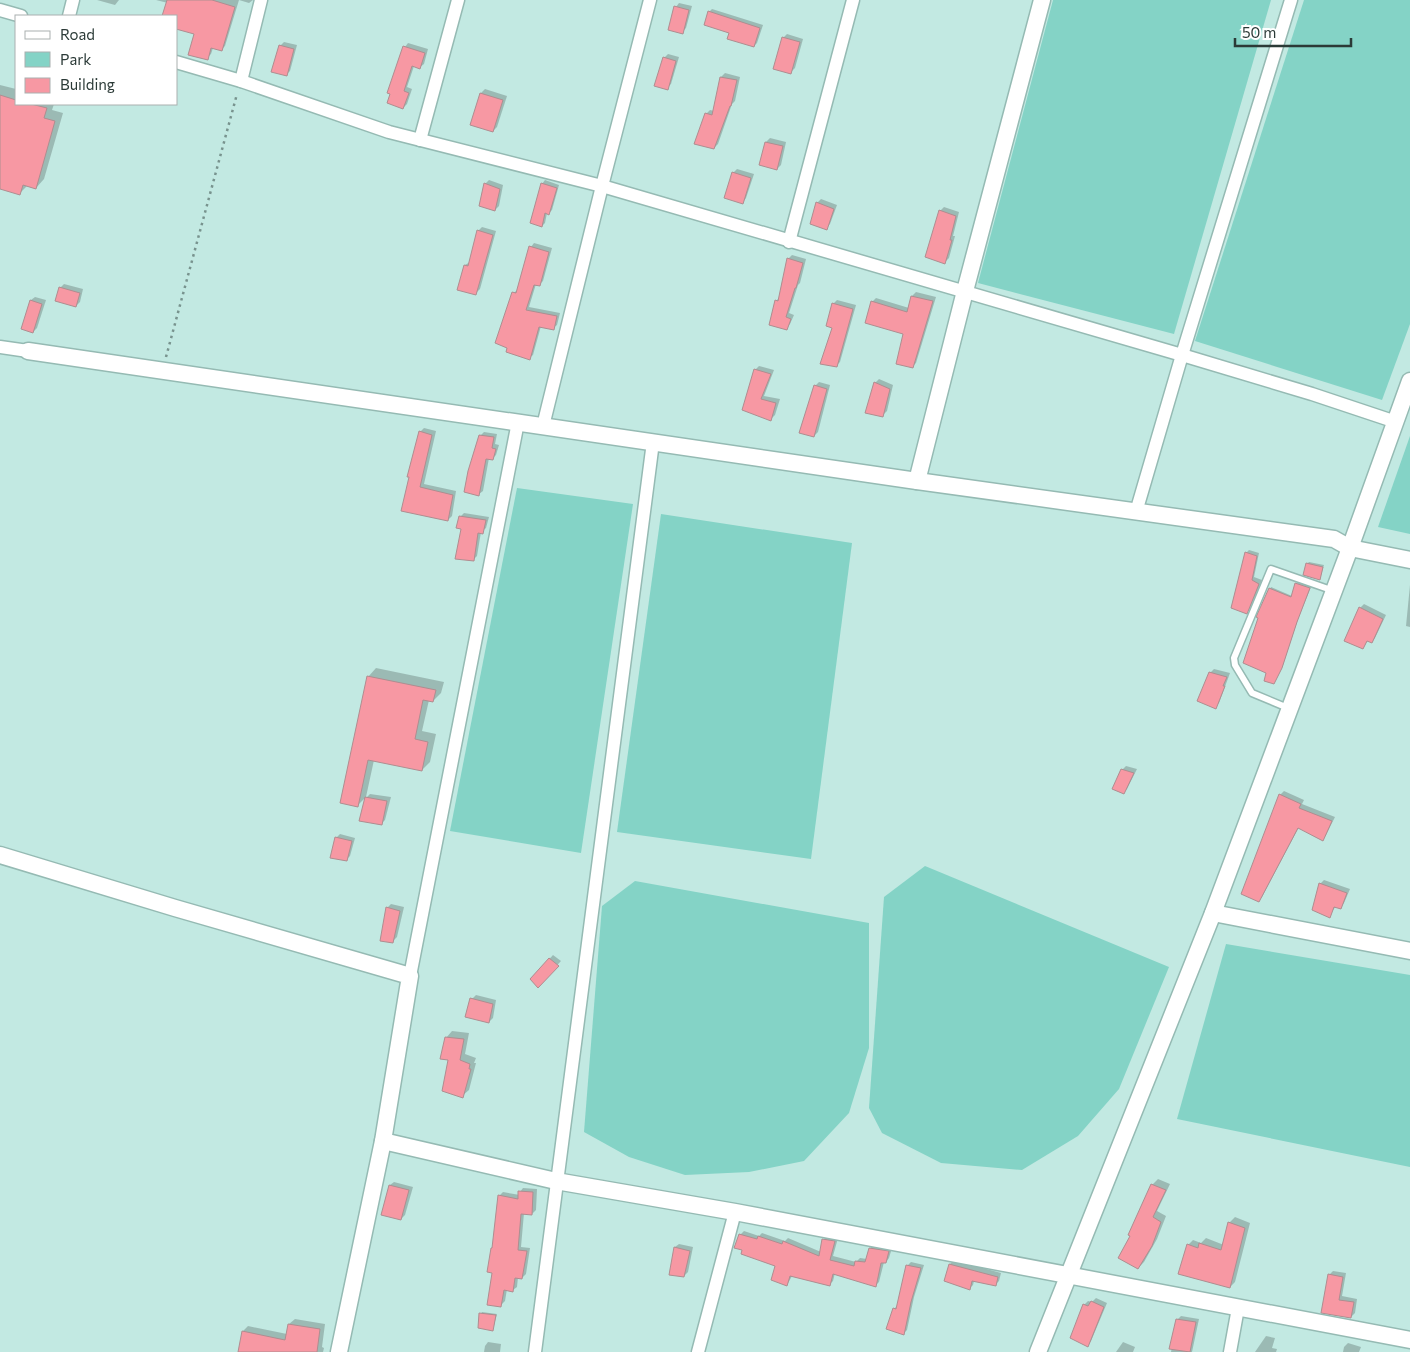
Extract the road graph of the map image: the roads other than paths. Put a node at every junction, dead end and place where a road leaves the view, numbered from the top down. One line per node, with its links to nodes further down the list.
1 (73, 0): 10 (street)
2 (261, 0): 12 (street)
3 (458, 0): 13 (street)
4 (650, 0): 14 (street)
5 (853, 0): 15 (street)
6 (1042, 0): 16 (street)
7 (1291, 0): 19 (street)
8 (0, 10): 9 (street)
9 (18, 15)
10 (69, 15)
11 (178, 63): 12 (street)
12 (241, 81): 13 (street)
13 (420, 140): 14 (street)
14 (602, 186): 15 (street); 23 (street)
15 (789, 242): 16 (street)
16 (965, 291): 19 (street); 25 (street)
17 (0, 348): 18 (street)
18 (28, 351): 21 (street)
19 (1182, 355): 22 (street); 26 (street)
20 (1410, 381): 22 (street)
21 (518, 422): 23 (street); 34 (street)
22 (1396, 422): 27 (street)
23 (543, 426): 24 (street)
24 (653, 442): 25 (street); 36 (street)
25 (917, 481): 26 (street)
26 (1136, 512): 27 (street)
27 (1350, 548): 28 (street); 29 (street)
28 (1410, 560)
29 (1334, 591): 30 (street); 30 (lane)
30 (1290, 709): 32 (street)
31 (0, 855): 34 (street)
32 (1213, 913): 33 (street); 38 (street)
33 (1410, 951)
34 (410, 976): 35 (street)
35 (383, 1141): 36 (street); 41 (street)
36 (556, 1181): 37 (street); 42 (street)
37 (734, 1212): 38 (street); 43 (street)
38 (1069, 1274): 39 (street); 44 (street)
39 (1238, 1308): 40 (street); 45 (street)
40 (1410, 1340)
41 (339, 1352)
42 (534, 1352)
43 (698, 1352)
44 (1038, 1352)
45 (1230, 1352)

